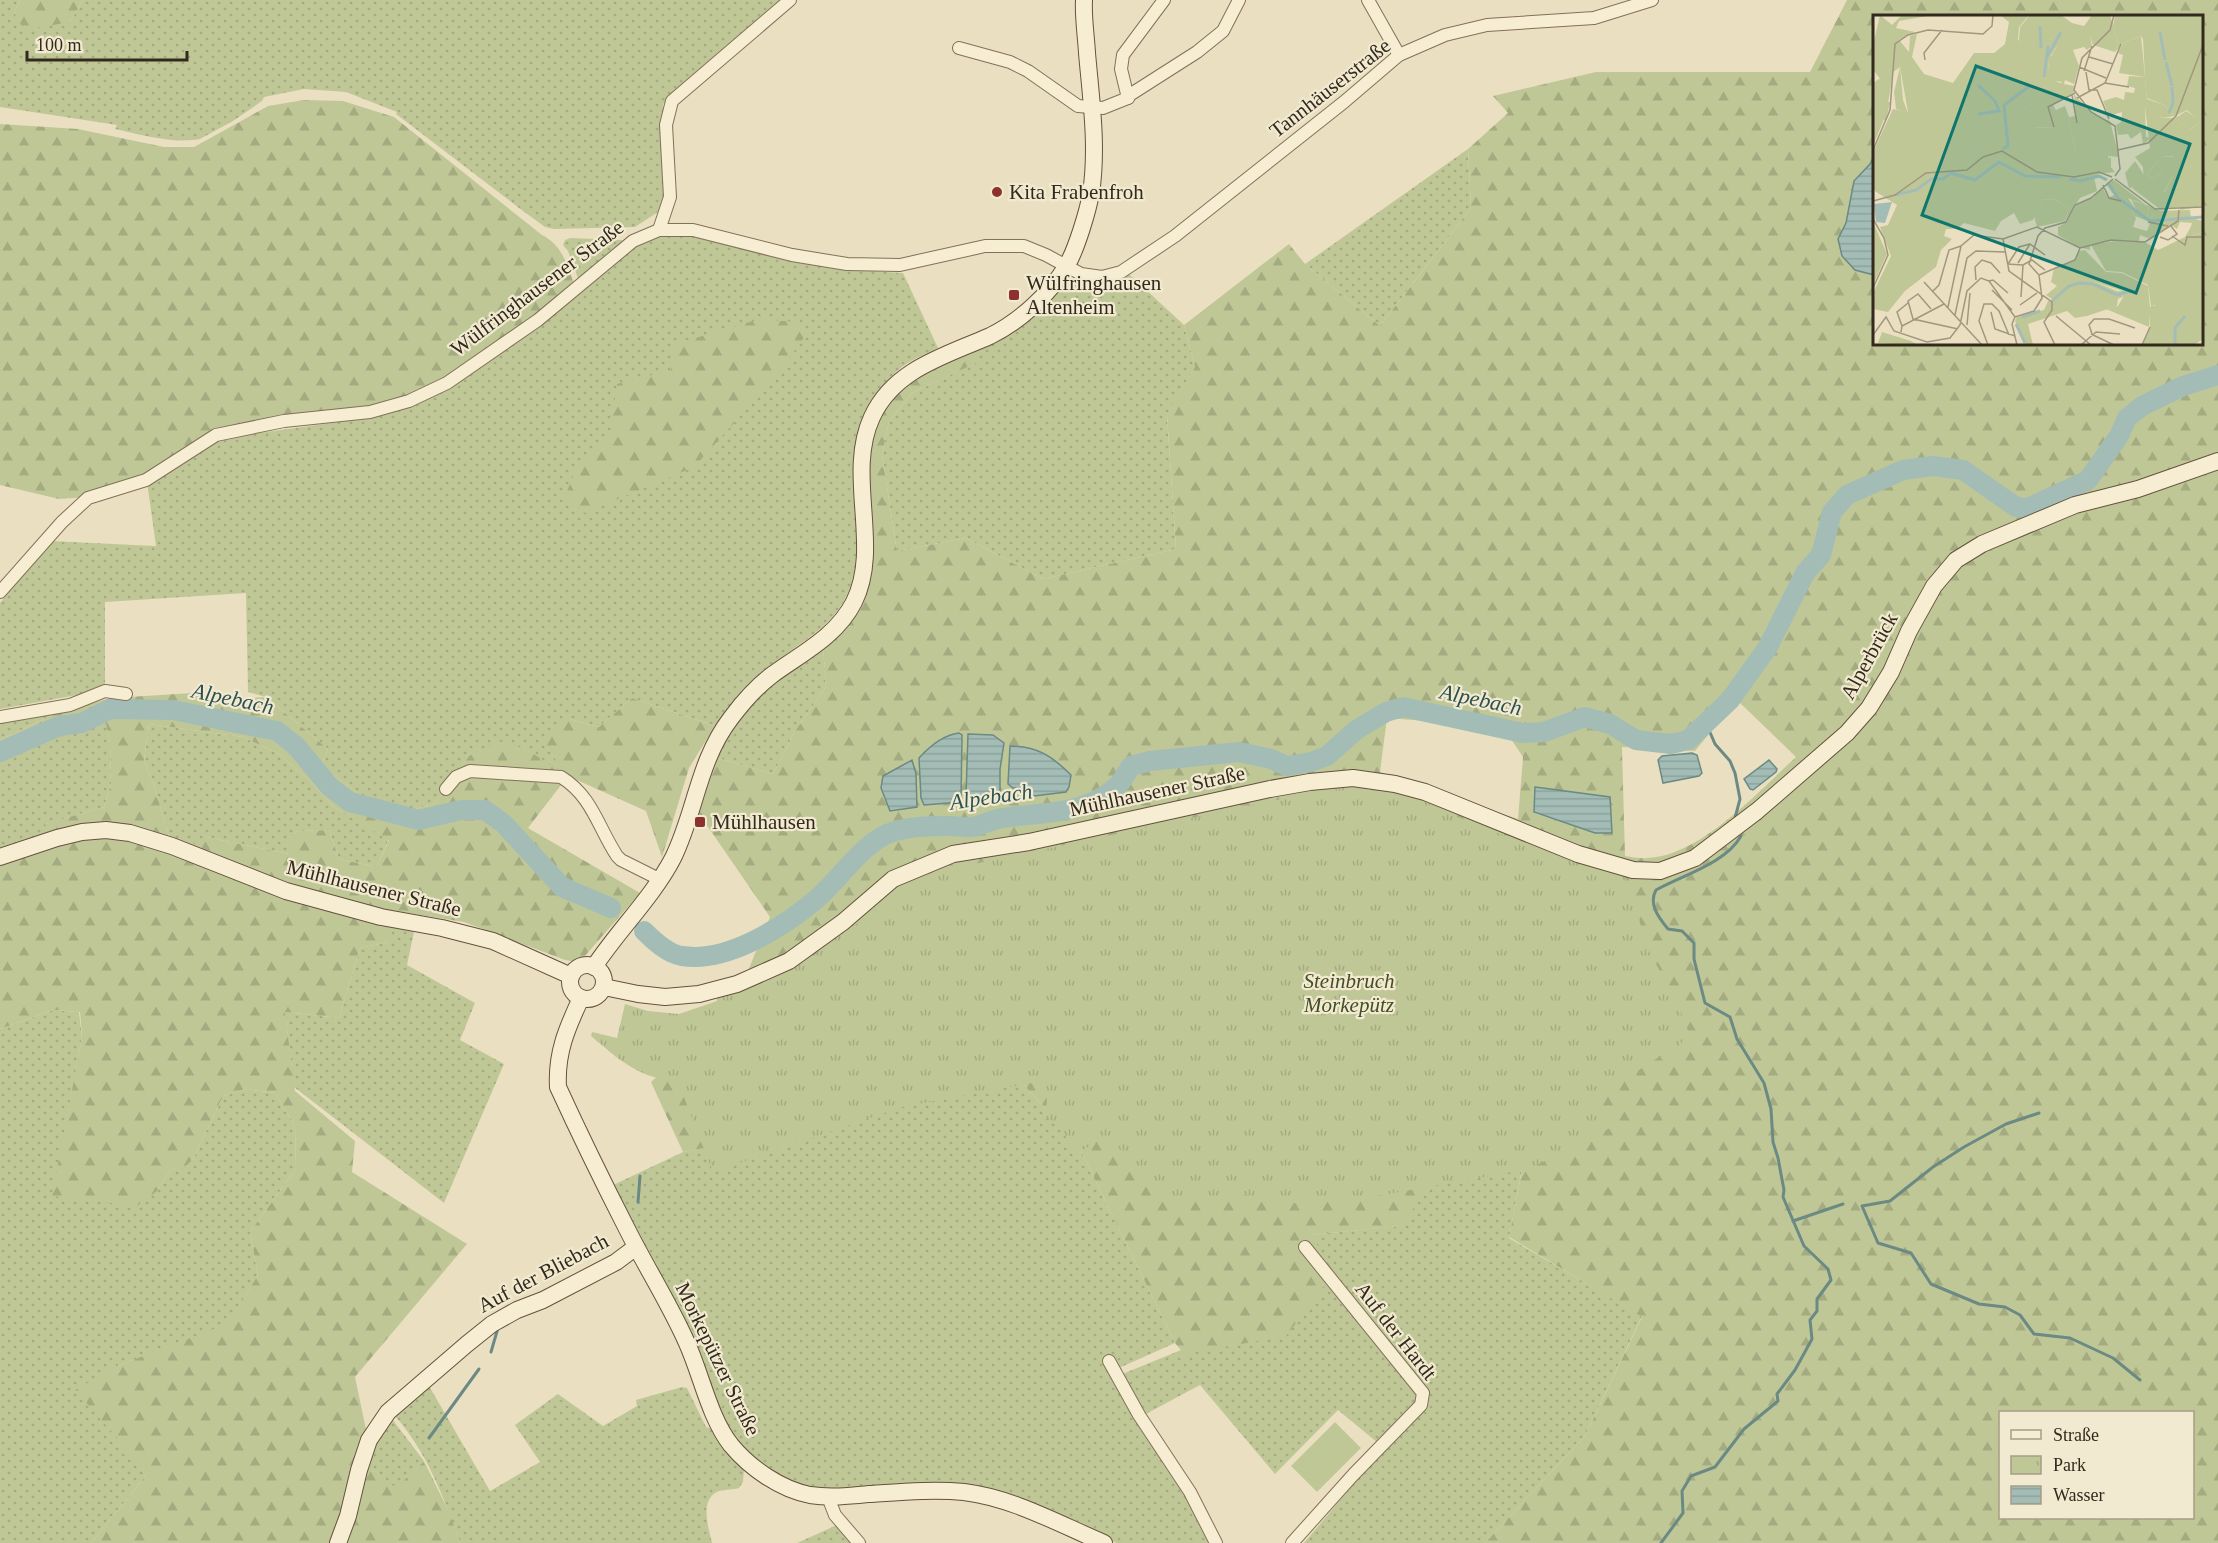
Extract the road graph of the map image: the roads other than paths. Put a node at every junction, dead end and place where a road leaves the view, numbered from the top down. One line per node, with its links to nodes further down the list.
1 (790, 0): 11 (street)
2 (1084, 0): 10 (main road)
3 (1164, 0): 9 (street)
4 (1239, 0): 9 (street)
5 (1368, 0): 8 (street)
6 (1652, 0): 8 (street, Tannhäuserstraße)
7 (959, 48): 10 (street)
8 (1399, 55): 12 (street, Tannhäuserstraße)
9 (1128, 98): 10 (street)
10 (1092, 108): 12 (main road)
11 (659, 230): 12 (street, Wülfringhausener Straße); 14 (street, Wülfringhausener Straße)
12 (1067, 265): 20 (main road)
13 (2218, 461): 18 (main road, Alperbrück)
14 (1, 588)
15 (126, 694): 16 (street)
16 (0, 717)
17 (446, 789): 20 (street)
18 (1535, 838): 23 (main road, Mühlhausener Straße)
19 (0, 857): 22 (main road, Mühlhausener Straße)
20 (661, 879): 21 (main road)
21 (594, 967): 22 (main road); 23 (main road)
22 (571, 976): 24 (main road)
23 (604, 987): 24 (main road)
24 (580, 998): 25 (main road, Morkepützer Straße)
25 (636, 1247): 28 (main road, Morkepützer Straße); 29 (main road, Auf der Bliebach)
26 (1305, 1247): 33 (street, Auf der Hardt)
27 (1109, 1361): 32 (street)
28 (828, 1497): 30 (street); 31 (main road, Morkepützer Straße)
29 (338, 1543)
30 (859, 1543)
31 (1104, 1543)
32 (1216, 1543)
33 (1292, 1543)

